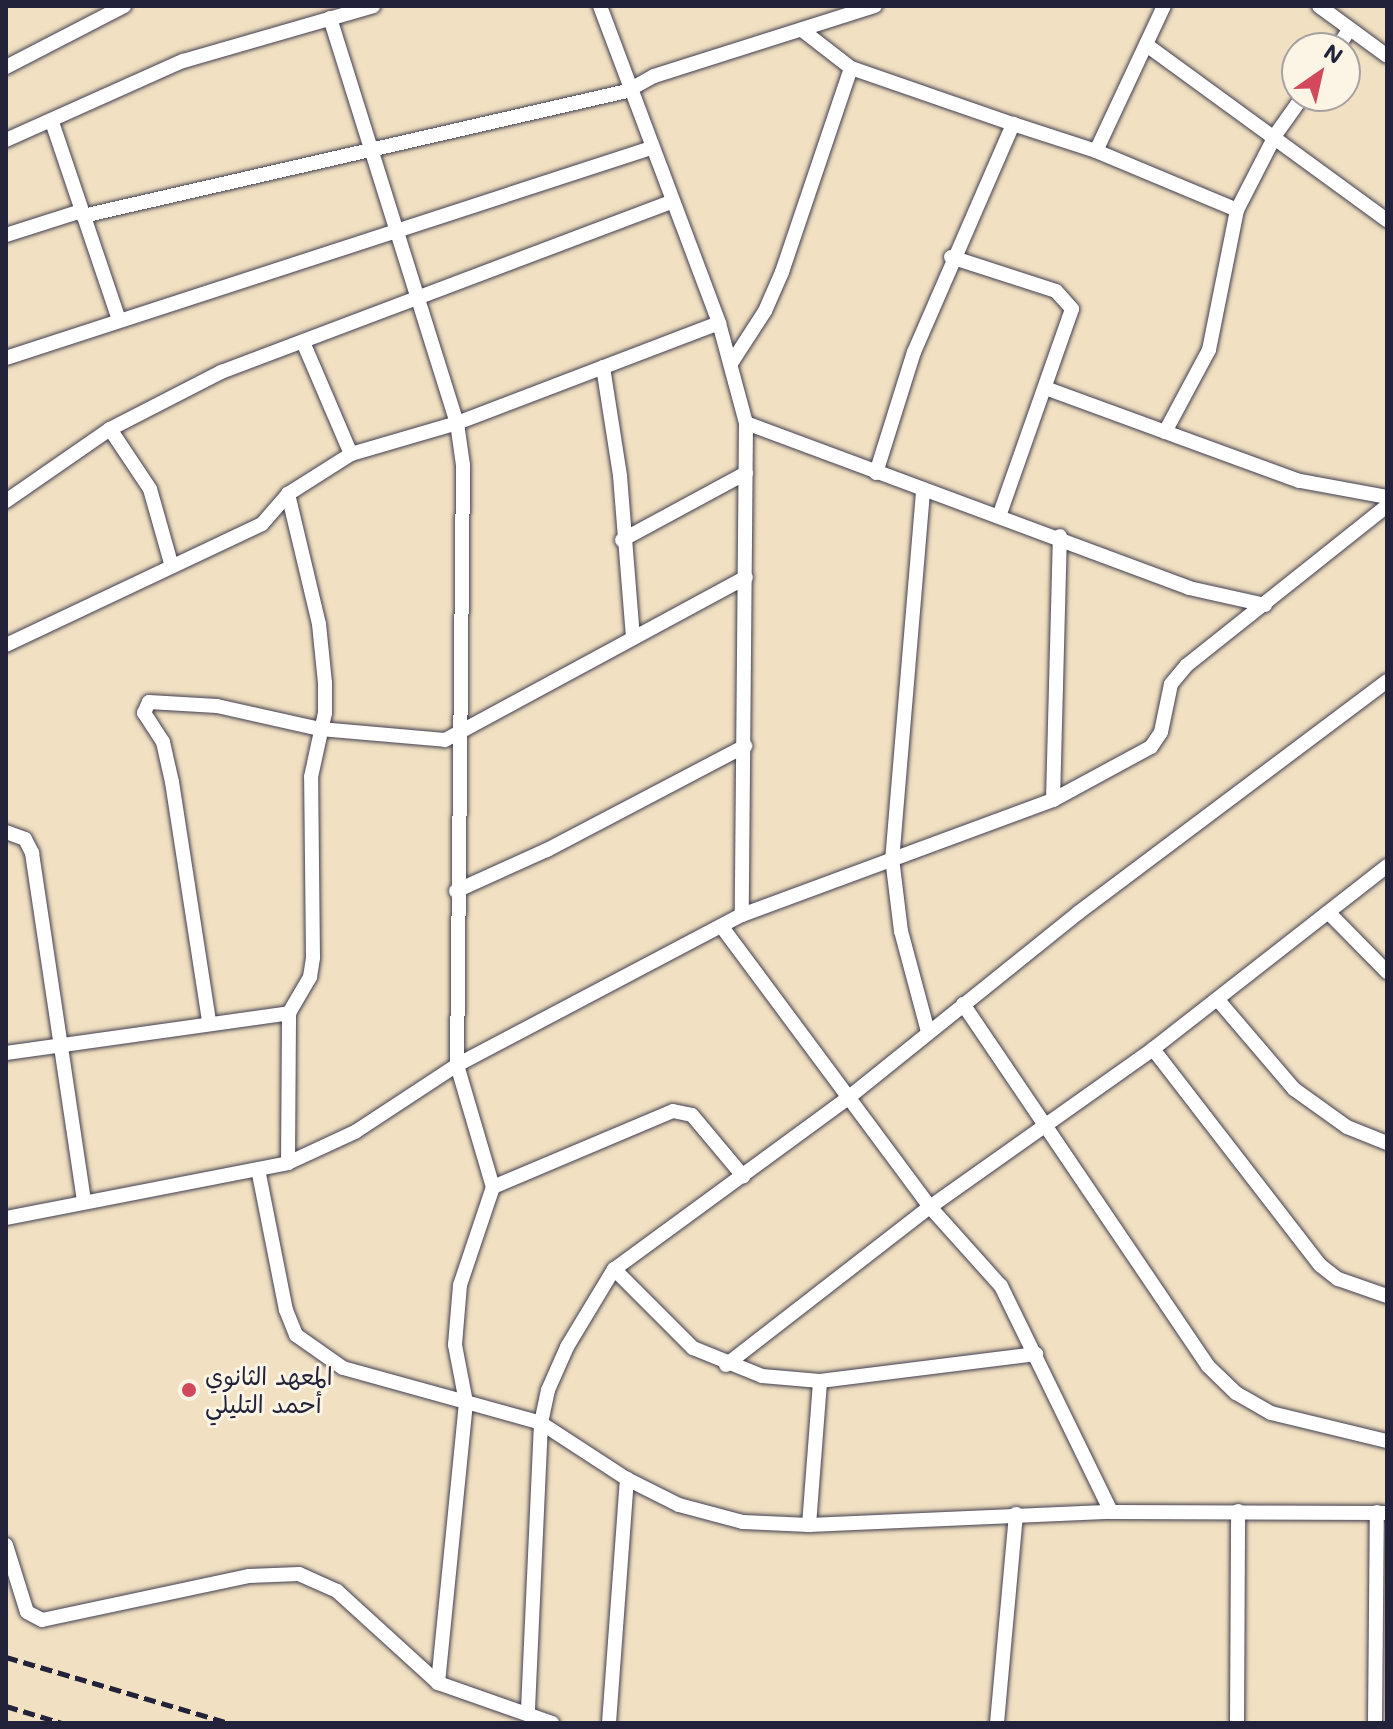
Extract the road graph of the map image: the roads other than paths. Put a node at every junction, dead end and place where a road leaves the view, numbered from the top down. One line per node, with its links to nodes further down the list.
1 (124, 6): 13 (street)
2 (373, 6): 7 (street)
3 (600, 6): 15 (street)
4 (875, 6): 9 (street)
5 (1164, 6): 11 (street)
6 (1319, 6): 8 (street)
7 (330, 18): 17 (street); 23 (street)
8 (1350, 29): 10 (street); 12 (street)
9 (802, 30): 14 (street); 15 (street)
10 (1348, 32)
11 (1148, 46): 19 (street); 22 (street)
12 (1387, 56)
13 (6, 67)
14 (851, 68): 18 (street); 36 (street)
15 (627, 91): 21 (street); 23 (street)
16 (1292, 112): 19 (street)
17 (52, 122): 20 (street); 26 (street)
18 (1013, 124): 22 (street); 30 (street)
19 (1276, 134): 25 (street); 27 (street)
20 (6, 140)
21 (651, 148): 24 (street); 28 (street)
22 (1096, 151): 25 (street)
23 (374, 153): 26 (street); 28 (street)
24 (670, 202): 31 (street); 33 (street)
25 (1237, 210): 42 (street)
26 (82, 213): 29 (street); 32 (street)
27 (1387, 220)
28 (396, 228): 31 (street); 32 (street)
29 (6, 235)
30 (951, 257): 38 (street); 45 (street)
31 (419, 298): 34 (street); 39 (street)
32 (118, 317): 35 (street)
33 (719, 323): 36 (street); 37 (street)
34 (303, 342): 41 (street); 43 (street)
35 (6, 358)
36 (732, 362): 40 (street)
37 (603, 367): 39 (street); 53 (street)
38 (1048, 389): 42 (street); 51 (street)
39 (457, 423): 43 (street); 61 (street)
40 (746, 423): 44 (street); 45 (street)
41 (110, 429): 49 (street); 54 (street)
42 (1165, 432): 48 (street)
43 (351, 454): 47 (street)
44 (746, 473): 53 (street); 55 (street)
45 (876, 473): 46 (street)
46 (923, 492): 51 (street); 65 (street)
47 (288, 494): 54 (street); 60 (street)
48 (1387, 497)
49 (6, 501)
50 (1387, 506): 56 (street)
51 (999, 516): 52 (street)
52 (1060, 536): 56 (street); 63 (street)
53 (622, 540): 57 (street)
54 (171, 563): 58 (street)
55 (746, 577): 57 (street); 62 (street)
56 (1265, 605): 63 (street)
57 (633, 636): 61 (street)
58 (6, 645)
59 (1387, 681): 73 (street)
60 (320, 729): 61 (street); 74 (street); 75 (street)
61 (462, 731): 67 (street)
62 (745, 746): 67 (street); 69 (street)
63 (1053, 800): 65 (street)
64 (6, 832): 77 (street)
65 (892, 858): 69 (street); 76 (street)
66 (1387, 866): 68 (street)
67 (456, 891): 80 (street)
68 (1329, 913): 71 (street); 72 (street)
69 (742, 915): 70 (street)
70 (722, 927): 80 (street); 81 (street)
71 (1387, 972)
72 (1218, 1000): 78 (street); 83 (street)
73 (963, 1004): 76 (street); 82 (street)
74 (289, 1013): 75 (street); 84 (street)
75 (209, 1021): 77 (street)
76 (928, 1032): 81 (street)
77 (61, 1045): 79 (street); 88 (street)
78 (1153, 1049): 82 (street); 92 (street)
79 (6, 1053)
80 (457, 1065): 84 (street); 87 (street)
81 (848, 1098): 86 (street); 89 (street)
82 (1048, 1124): 89 (street); 98 (street)
83 (1387, 1143)
84 (288, 1163): 85 (street)
85 (258, 1169): 88 (street); 96 (street)
86 (743, 1176): 87 (street); 91 (street)
87 (493, 1187): 96 (street)
88 (84, 1201): 90 (street)
89 (930, 1207): 93 (street); 94 (street)
90 (6, 1218)
91 (614, 1269): 94 (street); 97 (street)
92 (1387, 1296)
93 (1036, 1354): 95 (street); 101 (street)
94 (726, 1365): 95 (street)
95 (820, 1381): 104 (street)
96 (466, 1402): 97 (street); 107 (street)
97 (541, 1423): 99 (street); 108 (street)
98 (1387, 1441)
99 (627, 1479): 104 (street); 110 (street)
100 (1238, 1511): 101 (street); 102 (street); 112 (street)
101 (1111, 1512): 103 (street)
102 (1382, 1512): 106 (street)
103 (1016, 1514): 104 (street); 111 (street)
104 (809, 1525)
105 (6, 1545): 107 (street)
106 (1382, 1635): 113 (street)
107 (438, 1683): 108 (street)
108 (528, 1712): 109 (street)
109 (552, 1723)
110 (609, 1723)
111 (997, 1723)
112 (1237, 1723)
113 (1375, 1723)

